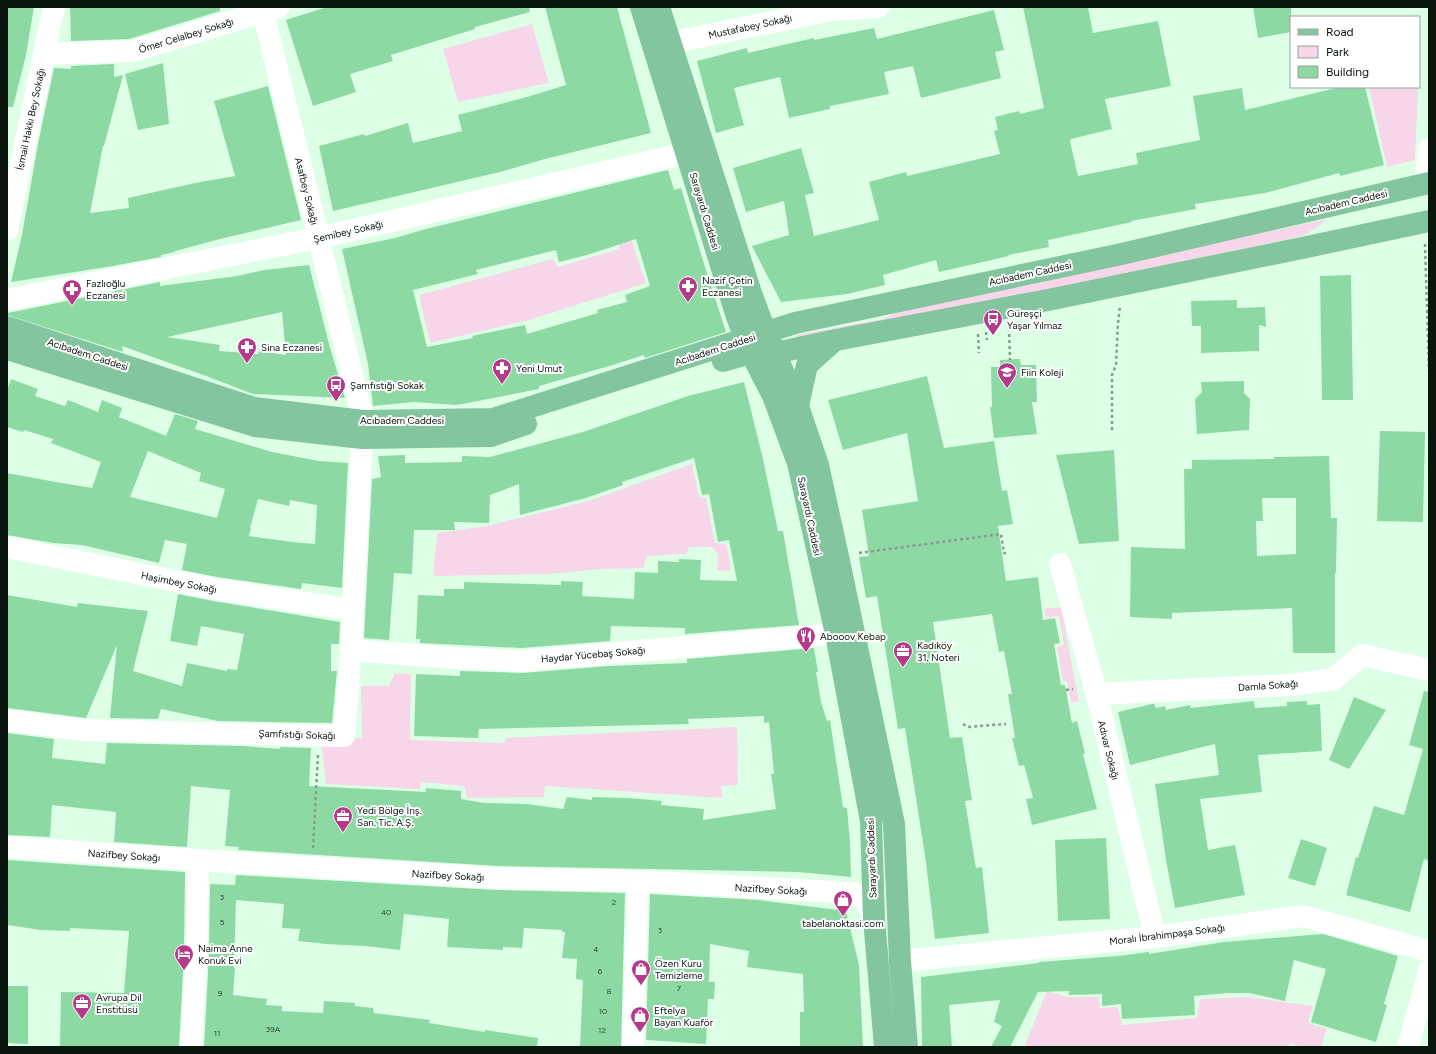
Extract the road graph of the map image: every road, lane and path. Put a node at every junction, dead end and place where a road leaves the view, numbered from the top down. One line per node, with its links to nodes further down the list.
1 (54, 7): 7 (street, İsmail Hakkı Bey Sokağı)
2 (641, 7): 9 (main road, Sarayardı Caddesi)
3 (659, 7): 6 (main road, Sarayardı Caddesi)
4 (879, 7): 6 (street, Mustafabey Sokağı)
5 (268, 9): 7 (street, Ömer Celalbey Sokağı); 14 (street, Asafbey Sokağı)
6 (670, 43): 17 (main road, Sarayardı Caddesi)
7 (44, 54): 13 (street, İsmail Hakkı Bey Sokağı)
8 (1429, 149): 10 (street)
9 (687, 153): 14 (street, Şemibey Sokağı); 28 (main road, Sarayardı Caddesi)
10 (1428, 186): 20 (main road, Acıbadem Caddesi)
11 (1429, 205): 16 (main road)
12 (1429, 220): 16 (main road, Acıbadem Caddesi)
13 (7, 230)
14 (318, 238): 18 (street, Şemibey Sokağı); 35 (street, Asafbey Sokağı)
15 (1425, 243): 33 (path)
16 (1302, 248): 26 (main road, Acıbadem Caddesi)
17 (751, 293): 20 (main road); 23 (main road, Sarayardı Caddesi)
18 (7, 300)
19 (1120, 304): 36 (path)
20 (795, 323): 23 (main road, Acıbadem Caddesi)
21 (7, 326): 35 (main road, Acıbadem Caddesi)
22 (1009, 331): 32 (path)
23 (767, 332): 28 (main road, Acıbadem Caddesi); 30 (main road, Sarayardı Caddesi)
24 (986, 334): 27 (path)
25 (978, 335): 31 (path)
26 (836, 340): 30 (main road, Acıbadem Caddesi); 34 (main road)
27 (987, 340)
28 (748, 346): 30 (main road, Acıbadem Caddesi); 35 (main road, Acıbadem Caddesi); 42 (main road, Sarayardı Caddesi)
29 (7, 349): 35 (main road, Acıbadem Caddesi)
30 (775, 353): 34 (main road, Sarayardı Caddesi)
31 (979, 354)
32 (1010, 360)
33 (1429, 372)
34 (798, 406): 57 (main road, Sarayardı Caddesi)
35 (362, 430): 41 (street, Şamfıstığı Sokağı)
36 (1112, 430)
37 (7, 547): 41 (street, Haşimbey Sokağı)
38 (859, 553): 39 (path)
39 (1006, 553)
40 (1060, 564): 45 (street, Adıvar Sokağı)
41 (352, 610): 43 (street, Şamfıstığı Sokağı)
42 (836, 634): 43 (street, Haydar Yücebaş Sokağı); 54 (main road, Sarayardı Caddesi)
43 (351, 650): 46 (street, Şamfıstığı Sokağı)
44 (1429, 670): 45 (street, Damla Sokağı)
45 (1096, 694): 55 (street, Adıvar Sokağı)
46 (7, 720)
47 (963, 724): 48 (path)
48 (1006, 724)
49 (318, 754): 51 (path)
50 (7, 847): 52 (street, Nazifbey Sokağı)
51 (312, 853)
52 (198, 860): 53 (street, Nazifbey Sokağı); 60 (street)
53 (638, 881): 54 (street, Nazifbey Sokağı); 61 (street)
54 (874, 919): 62 (main road, Sarayardı Caddesi)
55 (1155, 937): 56 (street, Moralı İbrahimpaşa Sokağı); 57 (street, Moralı İbrahimpaşa Sokağı)
56 (1429, 951)
57 (900, 961): 63 (main road, Sarayardı Caddesi)
58 (1429, 971): 59 (street)
59 (1425, 1005): 64 (street)
60 (191, 1047)
61 (633, 1047)
62 (885, 1047)
63 (907, 1047)
64 (1408, 1047)

